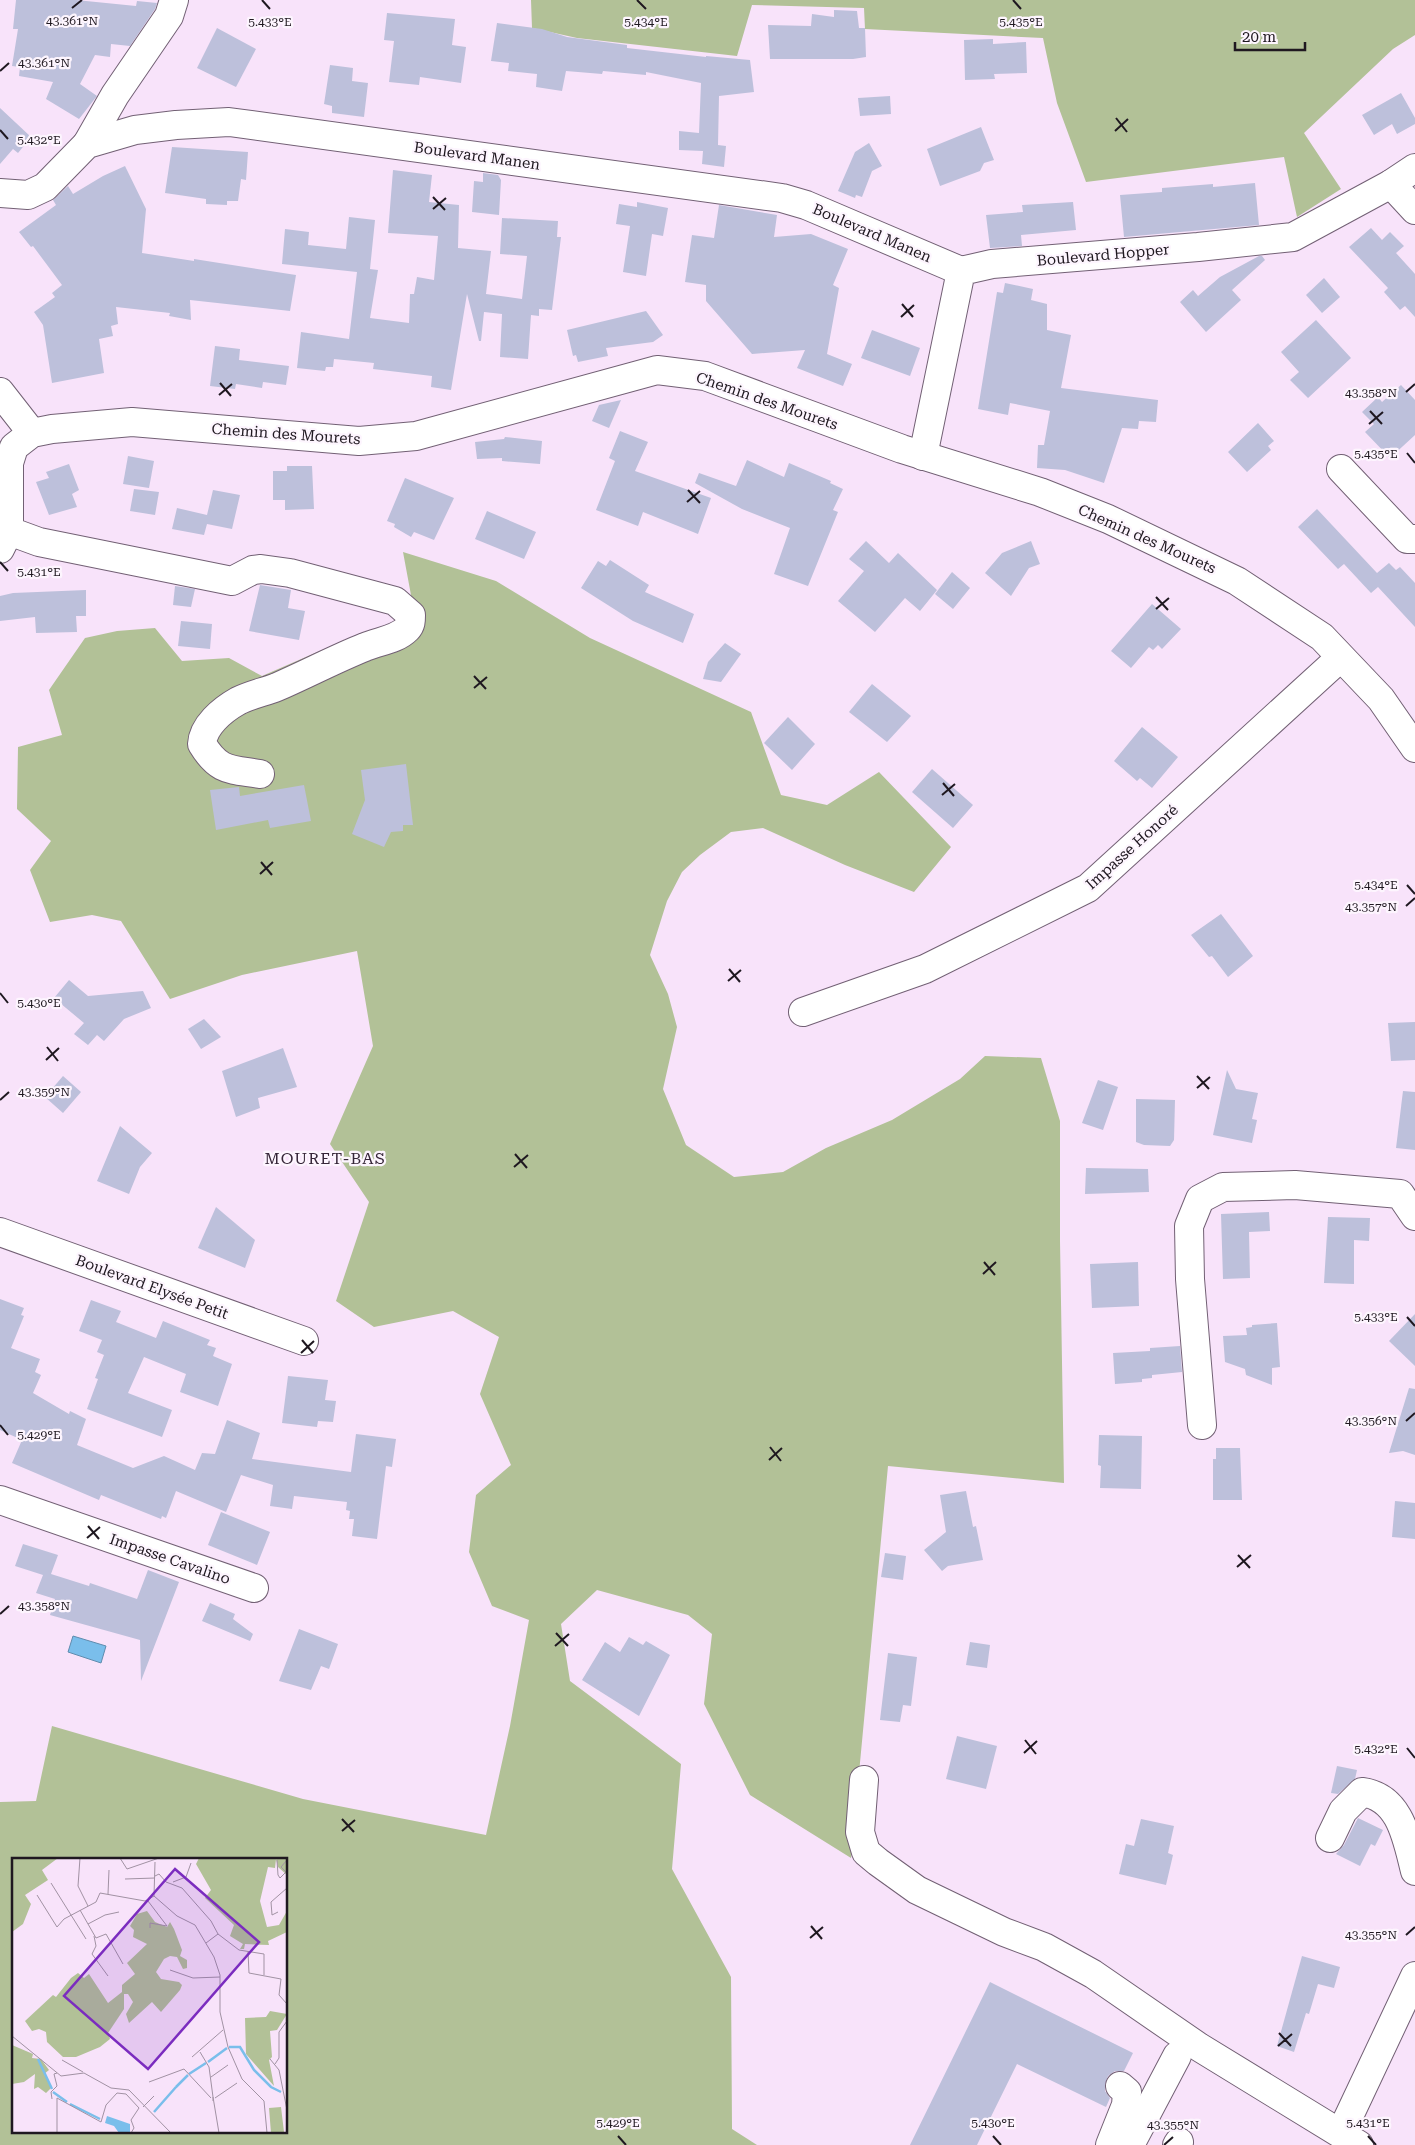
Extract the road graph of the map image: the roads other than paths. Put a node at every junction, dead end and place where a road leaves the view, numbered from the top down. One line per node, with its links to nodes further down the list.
1 (174, 0): 2 (street)
2 (87, 144): 5 (street, Boulevard Manen); 7 (street, Boulevard Manen)
3 (1415, 168): 4 (street, Boulevard Hopper)
4 (1391, 184): 6 (street); 7 (street, Boulevard Hopper)
5 (0, 193)
6 (1415, 210)
7 (961, 271): 10 (street)
8 (0, 392): 9 (street)
9 (32, 433): 10 (street, Chemin des Mourets); 13 (street)
10 (924, 456): 14 (street, Chemin des Mourets)
11 (1341, 469): 12 (street)
12 (1415, 539)
13 (4, 540): 16 (street)
14 (1340, 658): 15 (street, Chemin des Mourets); 17 (street, Impasse Honoré)
15 (1415, 748)
16 (260, 774)
17 (803, 1012)
18 (1415, 1216): 21 (street)
19 (0, 1232): 20 (street, Boulevard Elysée Petit)
20 (304, 1341)
21 (1202, 1425)
22 (0, 1500): 23 (street, Impasse Cavalino)
23 (254, 1588)
24 (864, 1780): 30 (street)
25 (1330, 1838): 26 (street)
26 (1415, 1871)
27 (1415, 1976): 30 (street)
28 (1177, 2056): 32 (street)
29 (1120, 2086): 31 (street)
30 (1350, 2139)
31 (1110, 2145)
32 (1130, 2145)

